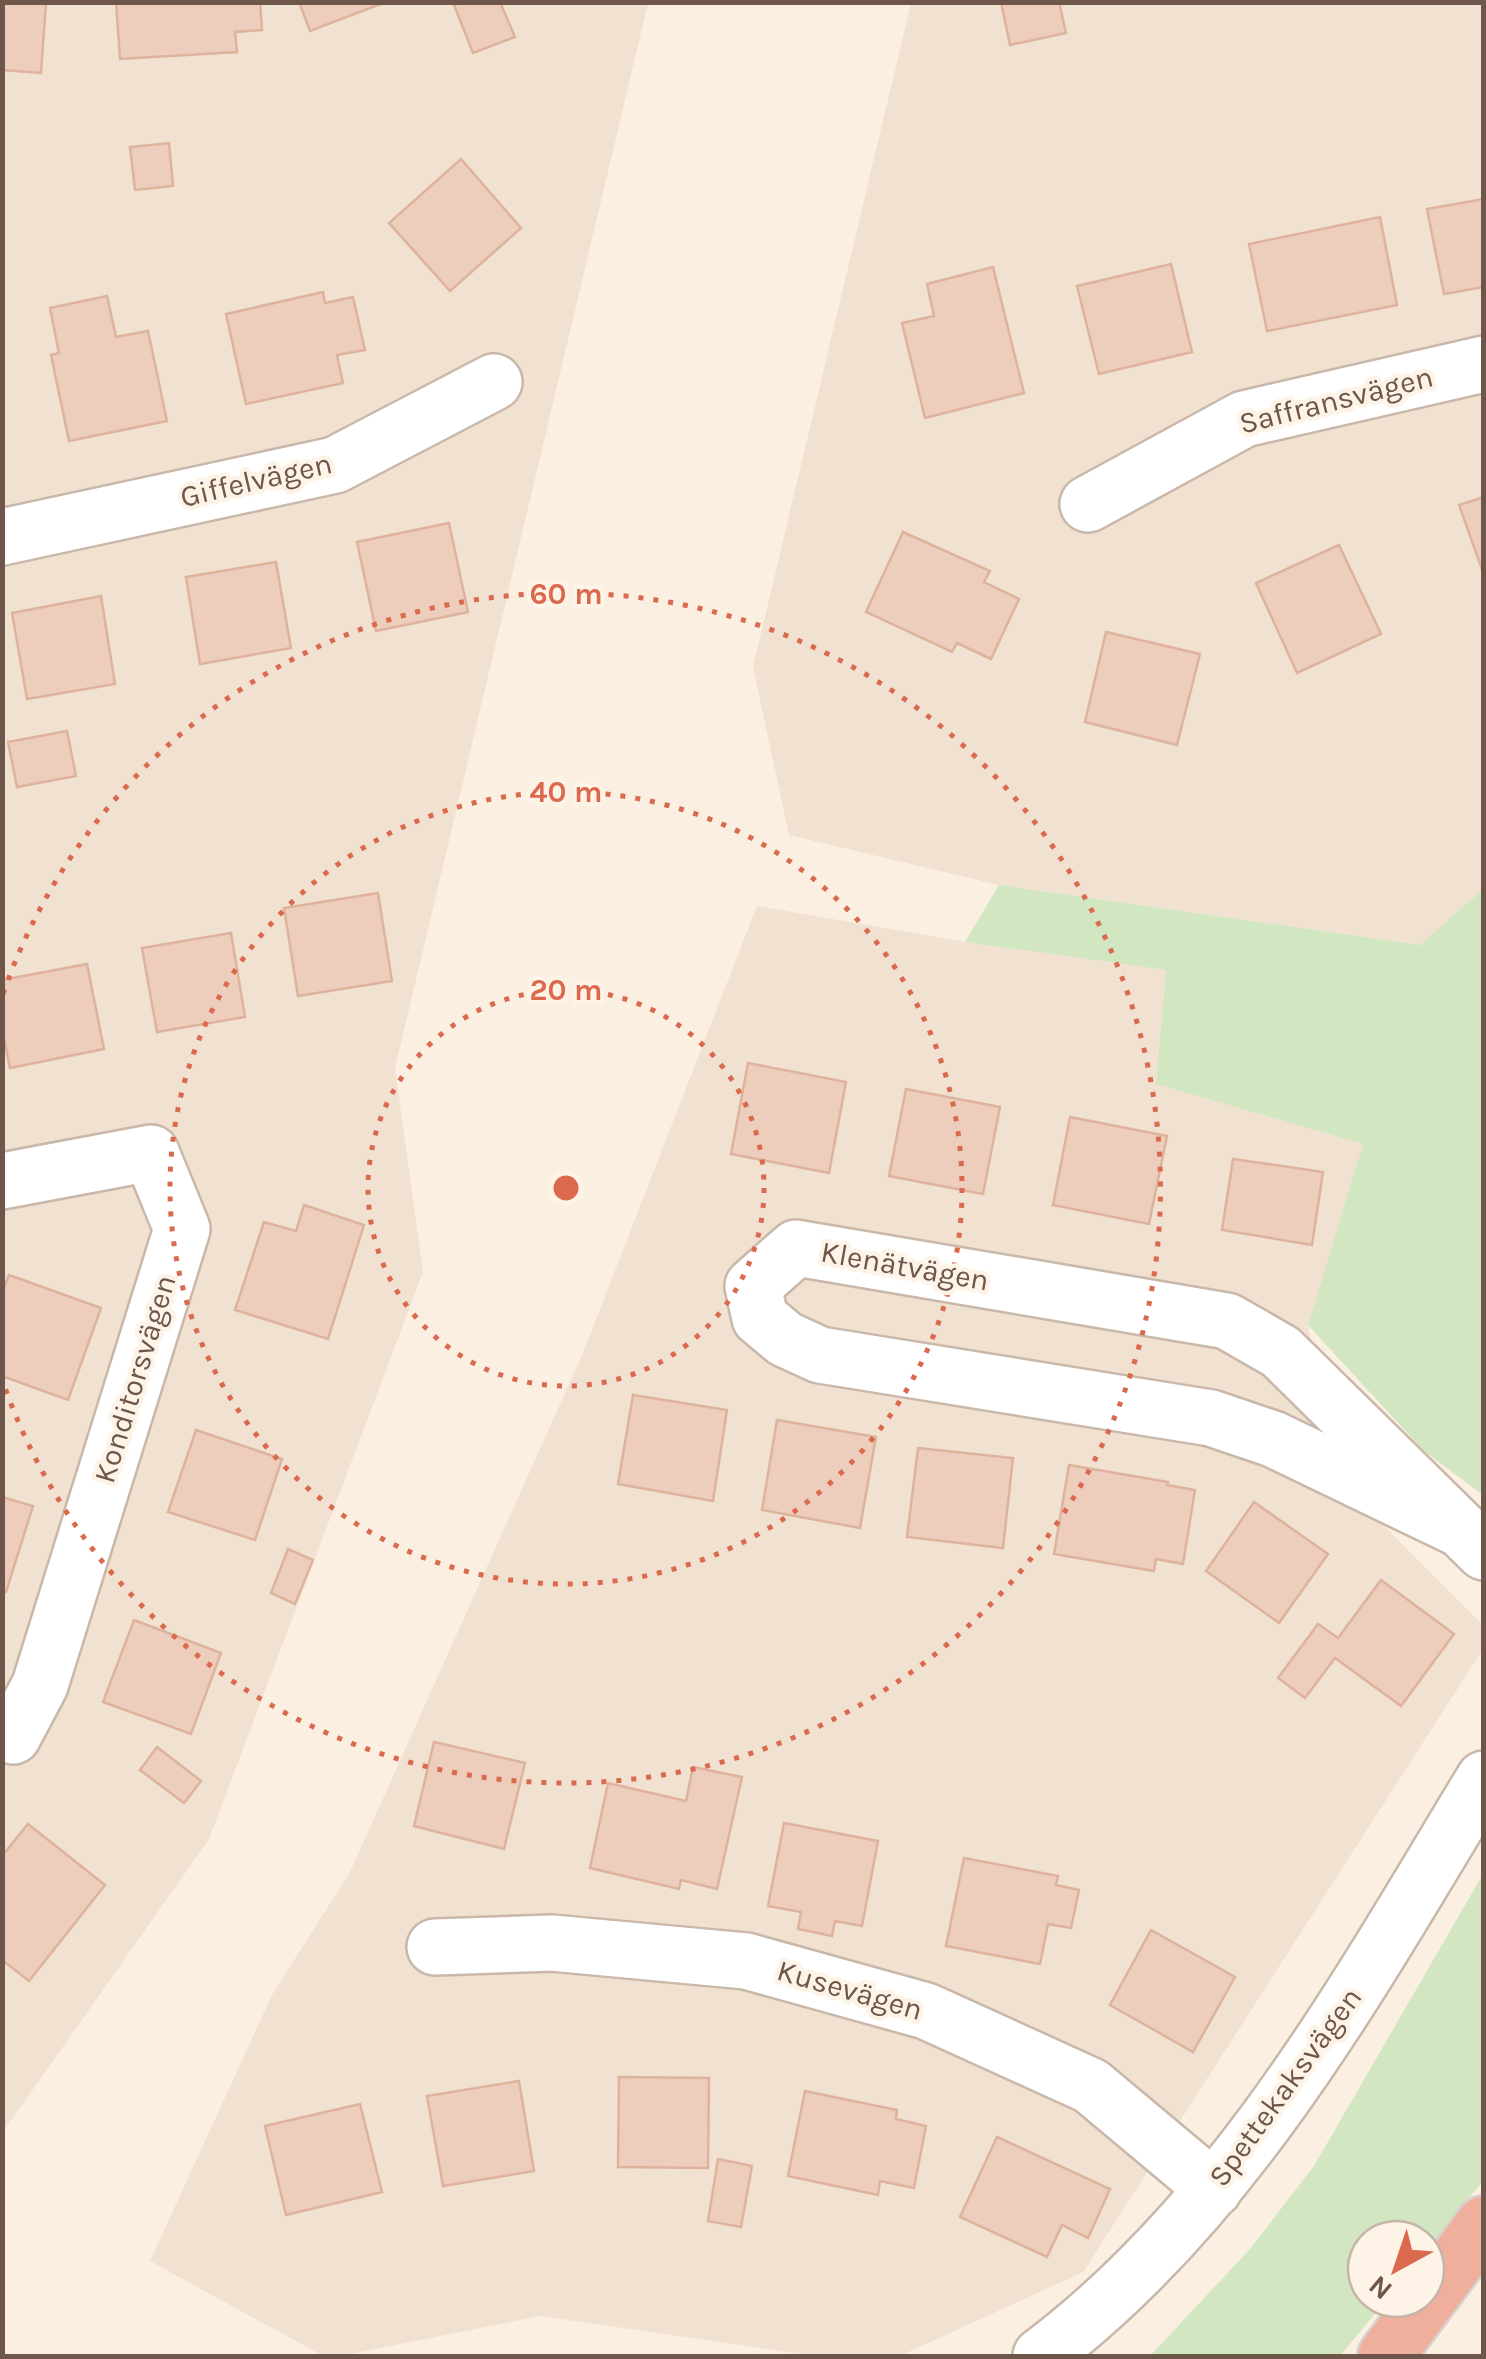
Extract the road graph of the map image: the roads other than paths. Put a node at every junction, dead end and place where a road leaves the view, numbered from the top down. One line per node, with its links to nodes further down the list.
1 (1484, 364): 3 (street, Saffransvägen)
2 (494, 382): 4 (street, Giffelvägen)
3 (1088, 504)
4 (2, 537)
5 (2, 1181): 7 (street, Konditorsvägen)
6 (1471, 1540): 6 (street, Klenätvägen)
7 (2, 1730)
8 (1484, 1779): 10 (street, Spettekaksvägen)
9 (435, 1947): 10 (street, Kusevägen)
10 (1214, 2189): 13 (street, Spettekaksvägen)
11 (1484, 2224): 12 (highway)
12 (1398, 2341)
13 (1041, 2356)

